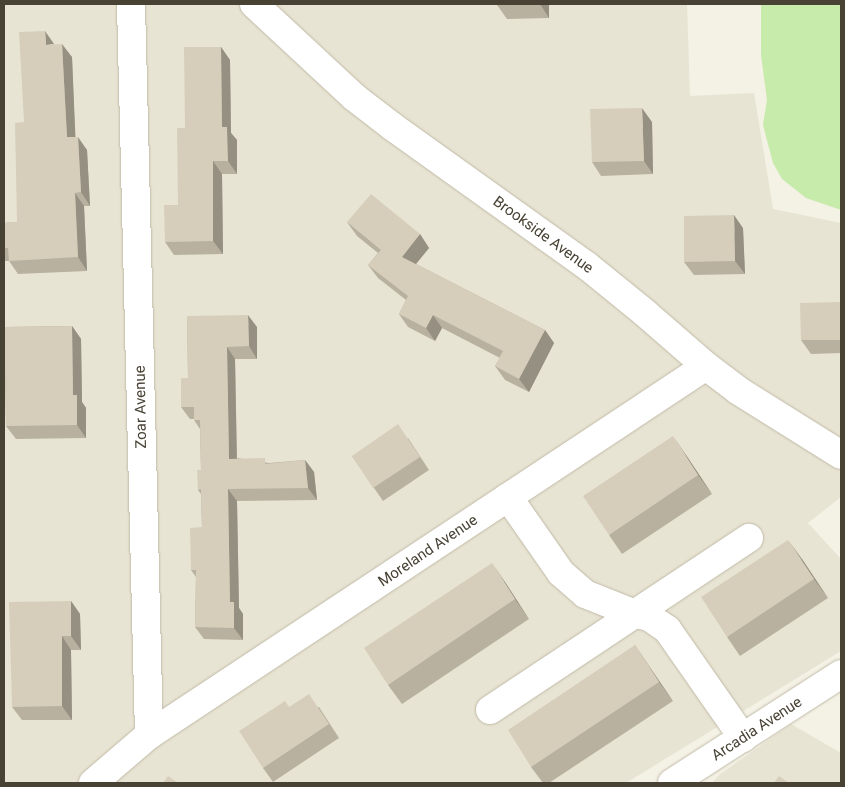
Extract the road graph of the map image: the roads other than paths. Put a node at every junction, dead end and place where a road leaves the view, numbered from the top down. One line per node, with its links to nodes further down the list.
1 (131, 4): 10 (street, Zoar Avenue)
2 (254, 4): 3 (street, Brookside Avenue)
3 (706, 366): 4 (street, Brookside Avenue); 5 (street, Moreland Avenue)
4 (841, 455)
5 (508, 497): 7 (street); 10 (street, Moreland Avenue)
6 (749, 538): 7 (street)
7 (633, 613): 9 (street); 11 (street)
8 (841, 674): 11 (street, Arcadia Avenue)
9 (490, 710)
10 (150, 735): 12 (street)
11 (743, 738): 13 (street, Arcadia Avenue)
12 (93, 783)
13 (672, 783)

